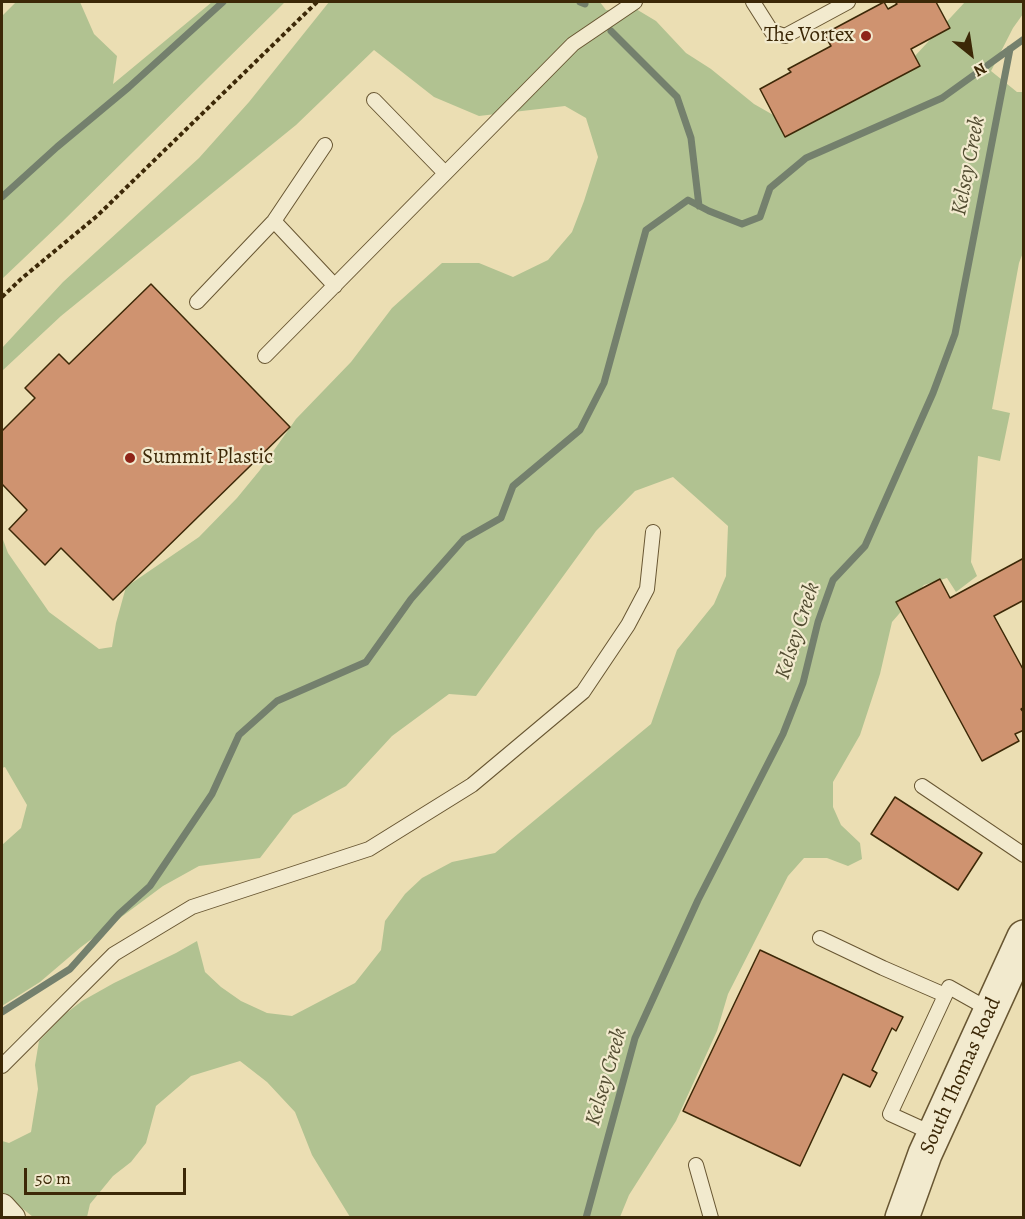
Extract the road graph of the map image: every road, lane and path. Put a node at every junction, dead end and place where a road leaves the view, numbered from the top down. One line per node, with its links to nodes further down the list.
1 (317, 2): 11 (path)
2 (636, 2): 5 (lane)
3 (753, 2): 4 (lane)
4 (848, 2)
5 (612, 7): 8 (lane)
6 (374, 100): 8 (lane)
7 (324, 145): 9 (lane)
8 (445, 173): 10 (lane)
9 (274, 221): 10 (lane); 12 (lane)
10 (335, 286): 13 (lane)
11 (2, 297)
12 (197, 302)
13 (266, 356)
14 (653, 532): 21 (lane)
15 (922, 786): 16 (lane)
16 (1023, 855)
17 (1023, 937): 20 (street, South Thomas Road)
18 (820, 938): 19 (lane)
19 (945, 996): 20 (lane); 22 (lane)
20 (990, 1010): 22 (street, South Thomas Road)
21 (2, 1066)
22 (934, 1134): 27 (street, South Thomas Road)
23 (696, 1165): 26 (lane)
24 (2, 1207): 25 (street)
25 (12, 1218)
26 (711, 1218)
27 (902, 1218)

